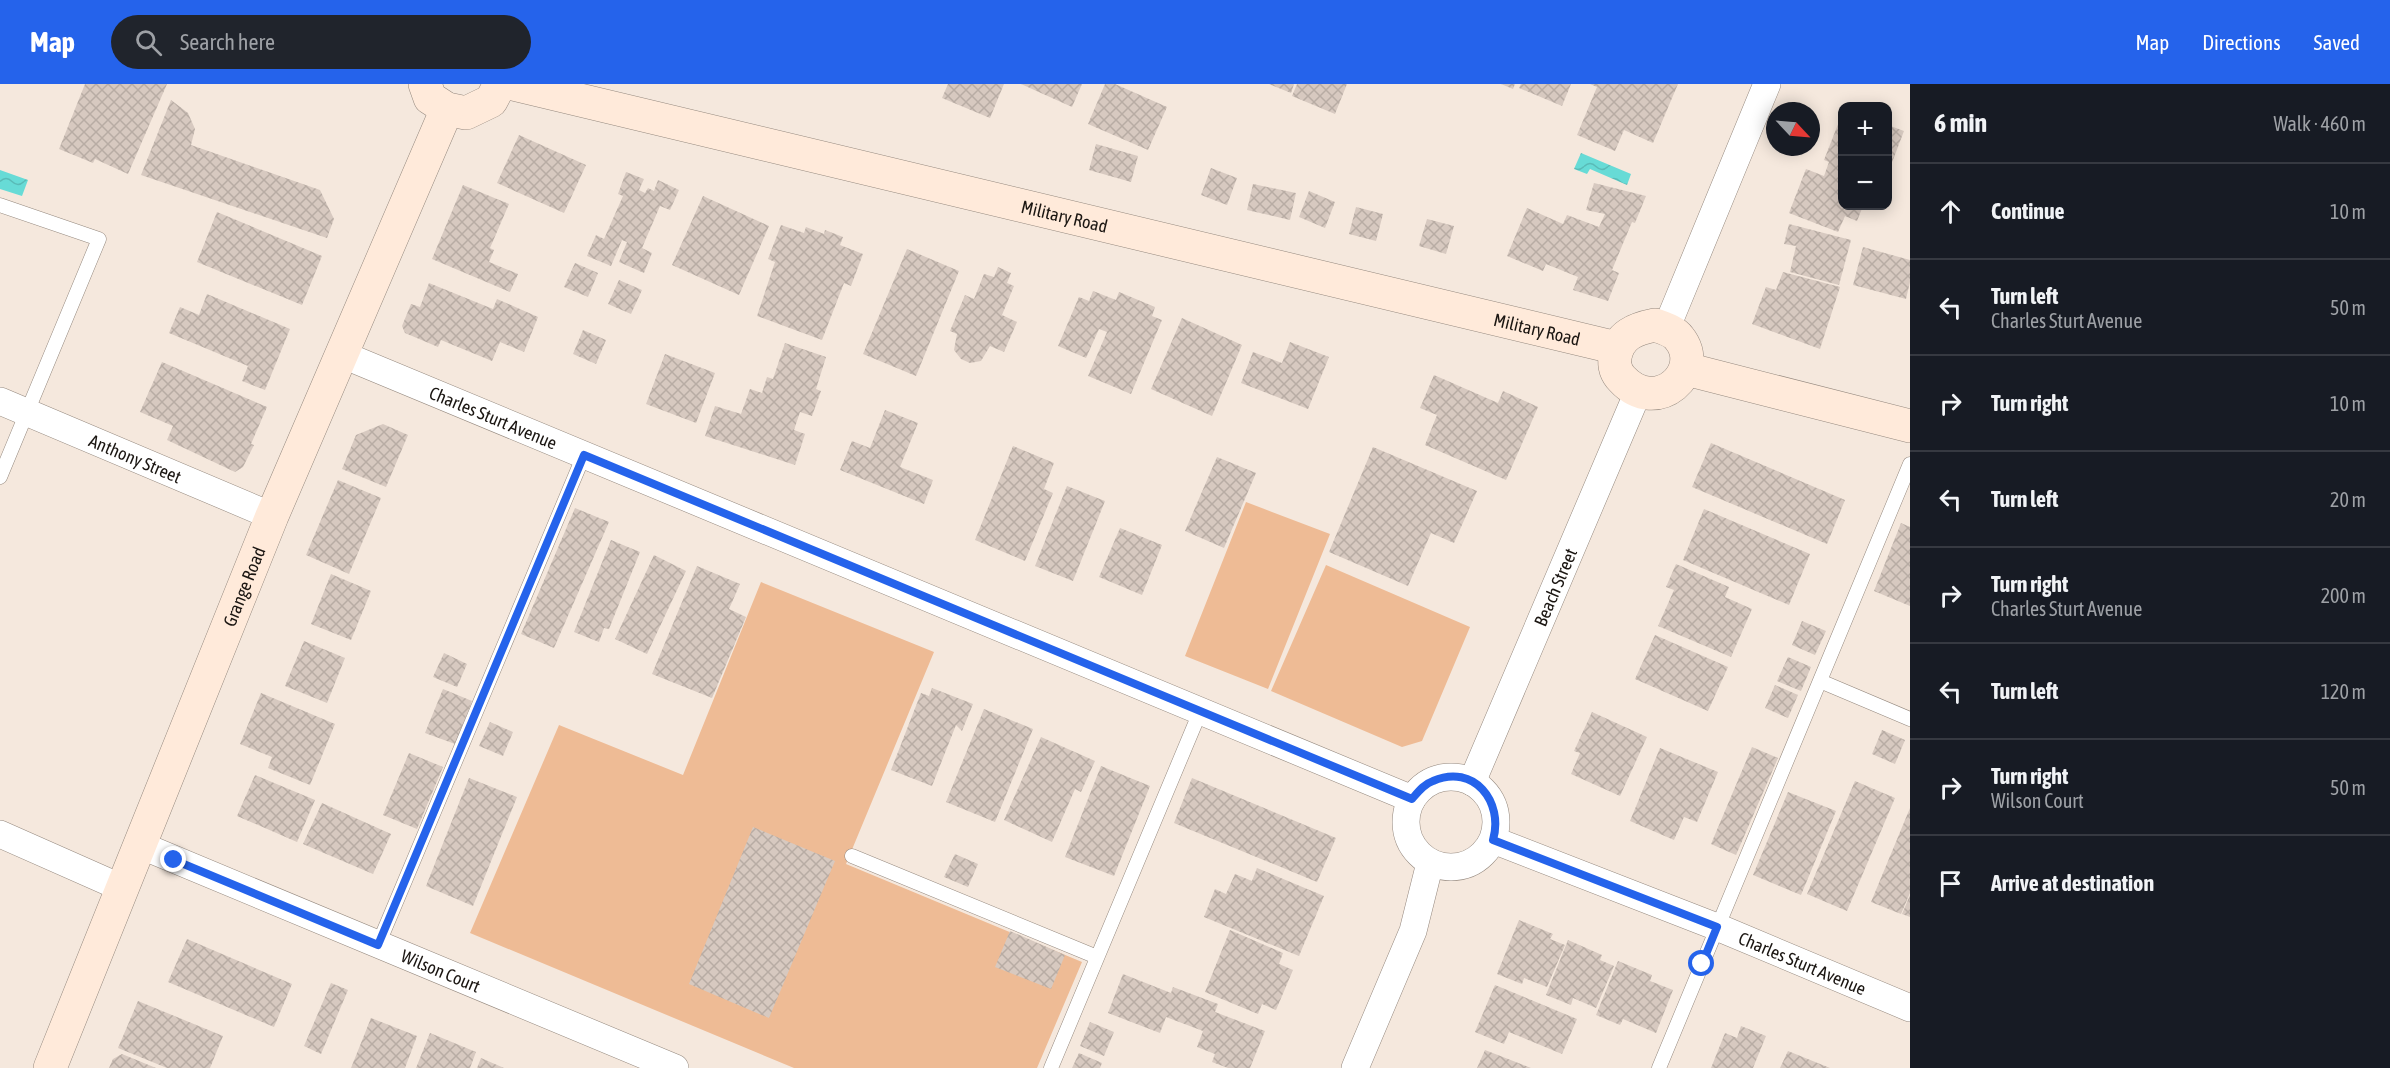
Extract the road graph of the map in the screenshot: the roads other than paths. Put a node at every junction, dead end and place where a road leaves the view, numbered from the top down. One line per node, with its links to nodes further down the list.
1 (424, 84): 5 (main road)
2 (500, 84): 5 (main road)
3 (513, 84): 8 (main road, Military Road)
4 (1767, 84): 7 (street)
5 (447, 109): 9 (main road, Grange Road)
6 (0, 205): 13 (lane)
7 (1666, 329): 8 (main road); 10 (main road)
8 (1617, 348): 11 (main road)
9 (341, 354): 15 (street, Charles Sturt Avenue); 18 (main road, Grange Road)
10 (1686, 369): 11 (main road); 14 (main road)
11 (1638, 392): 22 (street, Beach Street)
12 (0, 401): 13 (street, Anthony Street)
13 (27, 412): 17 (lane); 18 (street, Anthony Street)
14 (1910, 426)
15 (584, 455): 20 (street, Charles Sturt Avenue); 31 (lane)
16 (1910, 464): 19 (lane)
17 (0, 477)
18 (272, 516): 26 (main road, Grange Road)
19 (1820, 681): 21 (lane); 30 (lane)
20 (1200, 712): 23 (street, Charles Sturt Avenue); 32 (lane)
21 (1910, 719)
22 (1472, 782): 23 (street); 25 (street)
23 (1412, 799): 28 (street)
24 (0, 834): 29 (street)
25 (1493, 840): 28 (street); 30 (street, Charles Sturt Avenue)
26 (140, 845): 29 (main road, Grange Road); 31 (street, Wilson Court)
27 (852, 856): 32 (lane)
28 (1430, 863): 37 (street)
29 (122, 888): 34 (main road, Grange Road)
30 (1717, 927): 33 (street, Charles Sturt Avenue); 38 (lane)
31 (378, 945): 35 (street, Wilson Court)
32 (1097, 957): 36 (lane)
33 (1910, 1008)
34 (50, 1068)
35 (675, 1068)
36 (1051, 1068)
37 (1355, 1068)
38 (1659, 1068)

